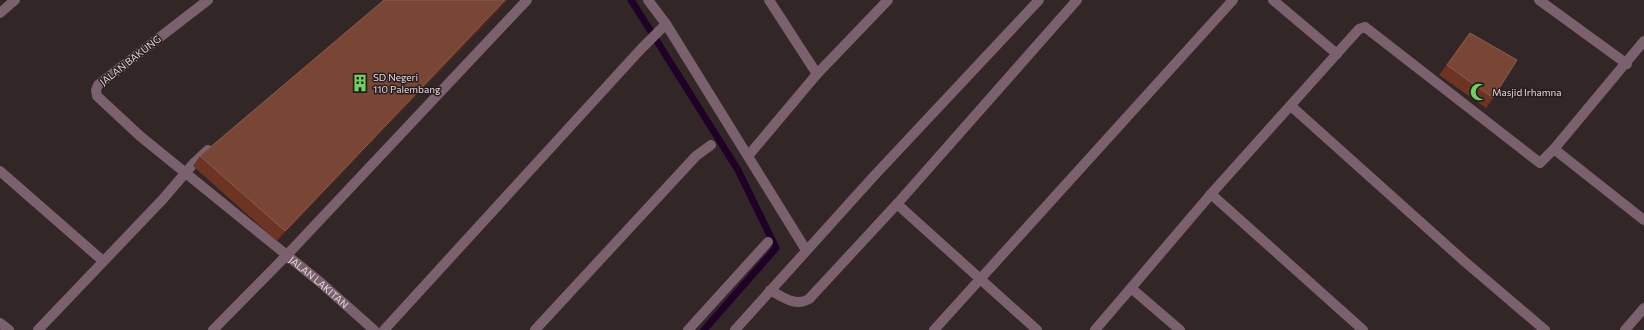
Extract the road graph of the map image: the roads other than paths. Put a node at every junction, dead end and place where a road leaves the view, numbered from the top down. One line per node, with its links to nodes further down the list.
1 (15, 0): 12 (street)
2 (208, 0): 24 (street, JALAN BAKUNG)
3 (527, 0): 30 (street)
4 (648, 0): 13 (street)
5 (769, 0): 17 (street)
6 (888, 0): 17 (street)
7 (1039, 0): 29 (street)
8 (1077, 0): 26 (street)
9 (1233, 0): 32 (street)
10 (1273, 0): 15 (street)
11 (1538, 0): 16 (street)
12 (0, 13)
13 (664, 26): 22 (street); 41 (street)
14 (1644, 41): 16 (street)
15 (1337, 54): 18 (street); 21 (street)
16 (1627, 64): 21 (street)
17 (817, 74): 22 (street)
18 (1291, 106): 25 (street); 50 (street)
19 (213, 145): 24 (street)
20 (711, 145): 42 (street)
21 (1554, 149): 27 (street)
22 (748, 156): 29 (street)
23 (0, 171): 31 (street)
24 (185, 173): 30 (street); 31 (street)
25 (1211, 194): 33 (street); 49 (street)
26 (897, 204): 32 (street); 34 (street)
27 (1644, 220)
28 (768, 242): 43 (street)
29 (806, 250): 34 (street)
30 (286, 256): 39 (street, JALAN LAKITAN); 40 (street, JALAN LAKITAN)
31 (103, 261): 38 (street)
32 (979, 279): 45 (street); 46 (street)
33 (1131, 288): 47 (street); 48 (street)
34 (770, 290): 44 (street)
35 (1644, 308): 51 (street)
36 (0, 323): 37 (street)
37 (8, 330)
38 (38, 330)
39 (213, 330)
40 (374, 330)
41 (384, 330)
42 (535, 330)
43 (688, 330)
44 (735, 330)
45 (934, 330)
46 (1038, 330)
47 (1095, 330)
48 (1180, 330)
49 (1362, 330)
50 (1545, 330)
51 (1625, 330)

